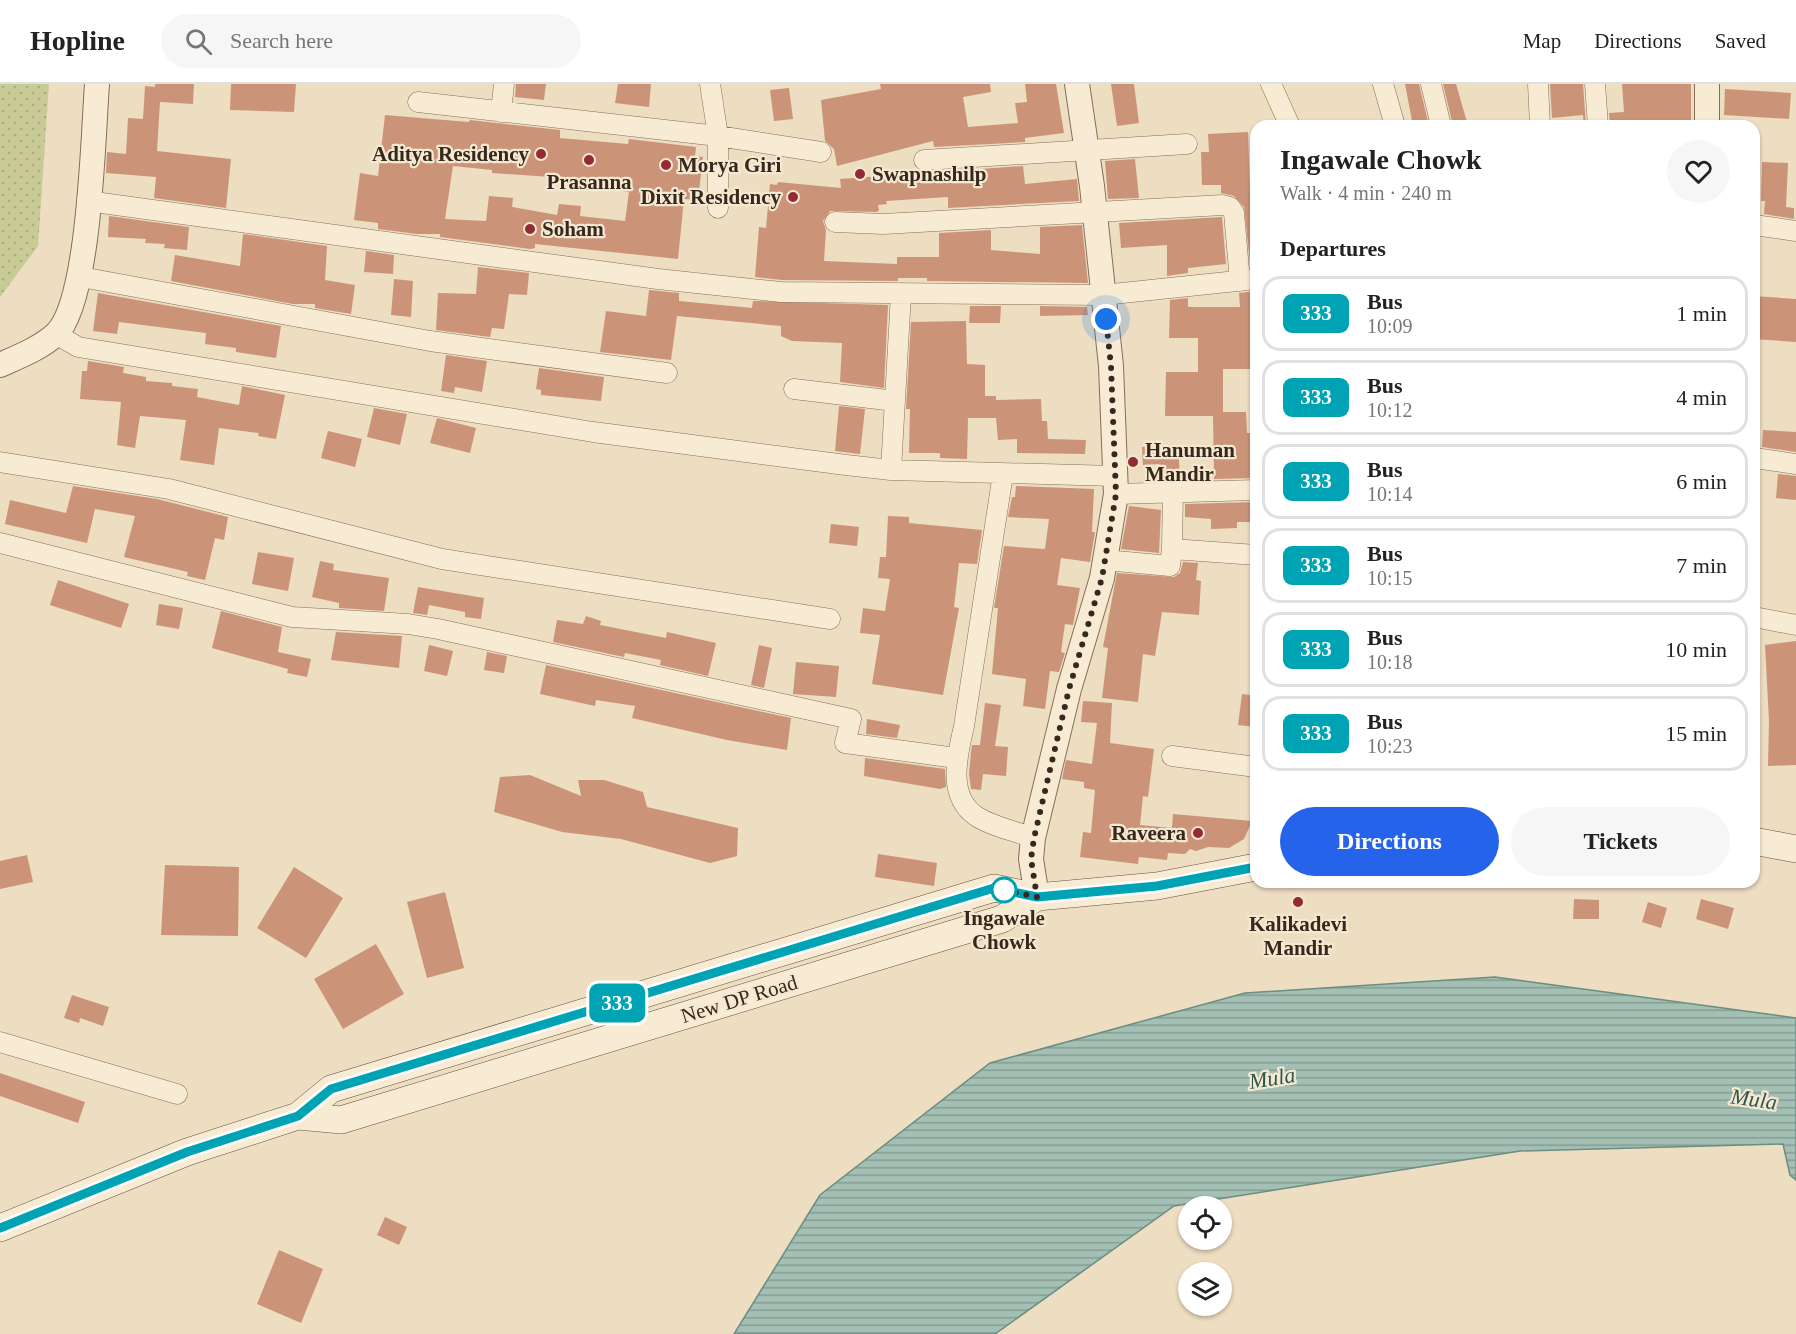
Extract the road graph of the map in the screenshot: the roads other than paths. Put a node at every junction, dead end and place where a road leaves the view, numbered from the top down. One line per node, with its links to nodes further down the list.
1 (97, 84): 24 (street)
2 (504, 84): 12 (street)
3 (710, 84): 19 (street)
4 (1077, 84): 22 (street)
5 (1271, 84): 13 (street)
6 (1383, 84): 14 (street)
7 (1431, 84): 15 (street)
8 (1538, 84): 16 (street)
9 (1595, 84): 17 (street)
10 (1707, 84): 18 (street)
11 (418, 102): 12 (street)
12 (501, 112): 19 (street)
13 (1287, 120)
14 (1393, 120)
15 (1440, 120)
16 (1540, 120)
17 (1598, 120)
18 (1707, 120)
19 (718, 136): 21 (street); 25 (street)
20 (1187, 144): 22 (street)
21 (821, 152)
22 (1087, 152): 23 (street); 26 (street)
23 (924, 160)
24 (87, 201): 30 (street); 32 (street)
25 (718, 208)
26 (1095, 212): 27 (street); 31 (street); 33 (street)
27 (835, 222)
28 (1760, 226): 29 (street)
29 (1796, 231)
30 (81, 277): 34 (street); 36 (street)
31 (1248, 280): 33 (street)
32 (901, 294): 33 (street); 38 (street)
33 (1103, 295): 44 (street)
34 (56, 334): 35 (street); 42 (street)
35 (0, 365)
36 (668, 373)
37 (794, 388): 38 (street)
38 (895, 401): 42 (street)
39 (1760, 459): 41 (street)
40 (0, 462): 51 (street)
41 (1796, 464)
42 (891, 470): 43 (street)
43 (1003, 474): 44 (street); 55 (street)
44 (1115, 485): 46 (street); 50 (street)
45 (1250, 490): 46 (street)
46 (1173, 492): 48 (street)
47 (0, 543): 55 (street)
48 (1172, 549): 49 (street); 50 (street)
49 (1250, 555)
50 (1106, 560): 57 (street)
51 (830, 618)
52 (1760, 618): 53 (street)
53 (1796, 625)
54 (1172, 756): 56 (street)
55 (956, 758): 57 (street)
56 (1250, 766)
57 (1034, 838): 61 (street)
58 (1760, 842): 59 (main road)
59 (1796, 849)
60 (1250, 868): 61 (main road, New DP Road)
61 (1037, 897): 64 (main road, New DP Road); 64 (main road, New DP Road)
62 (0, 1042): 63 (street)
63 (177, 1094)
64 (298, 1116): 65 (main road, New DP Road)
65 (0, 1228)

